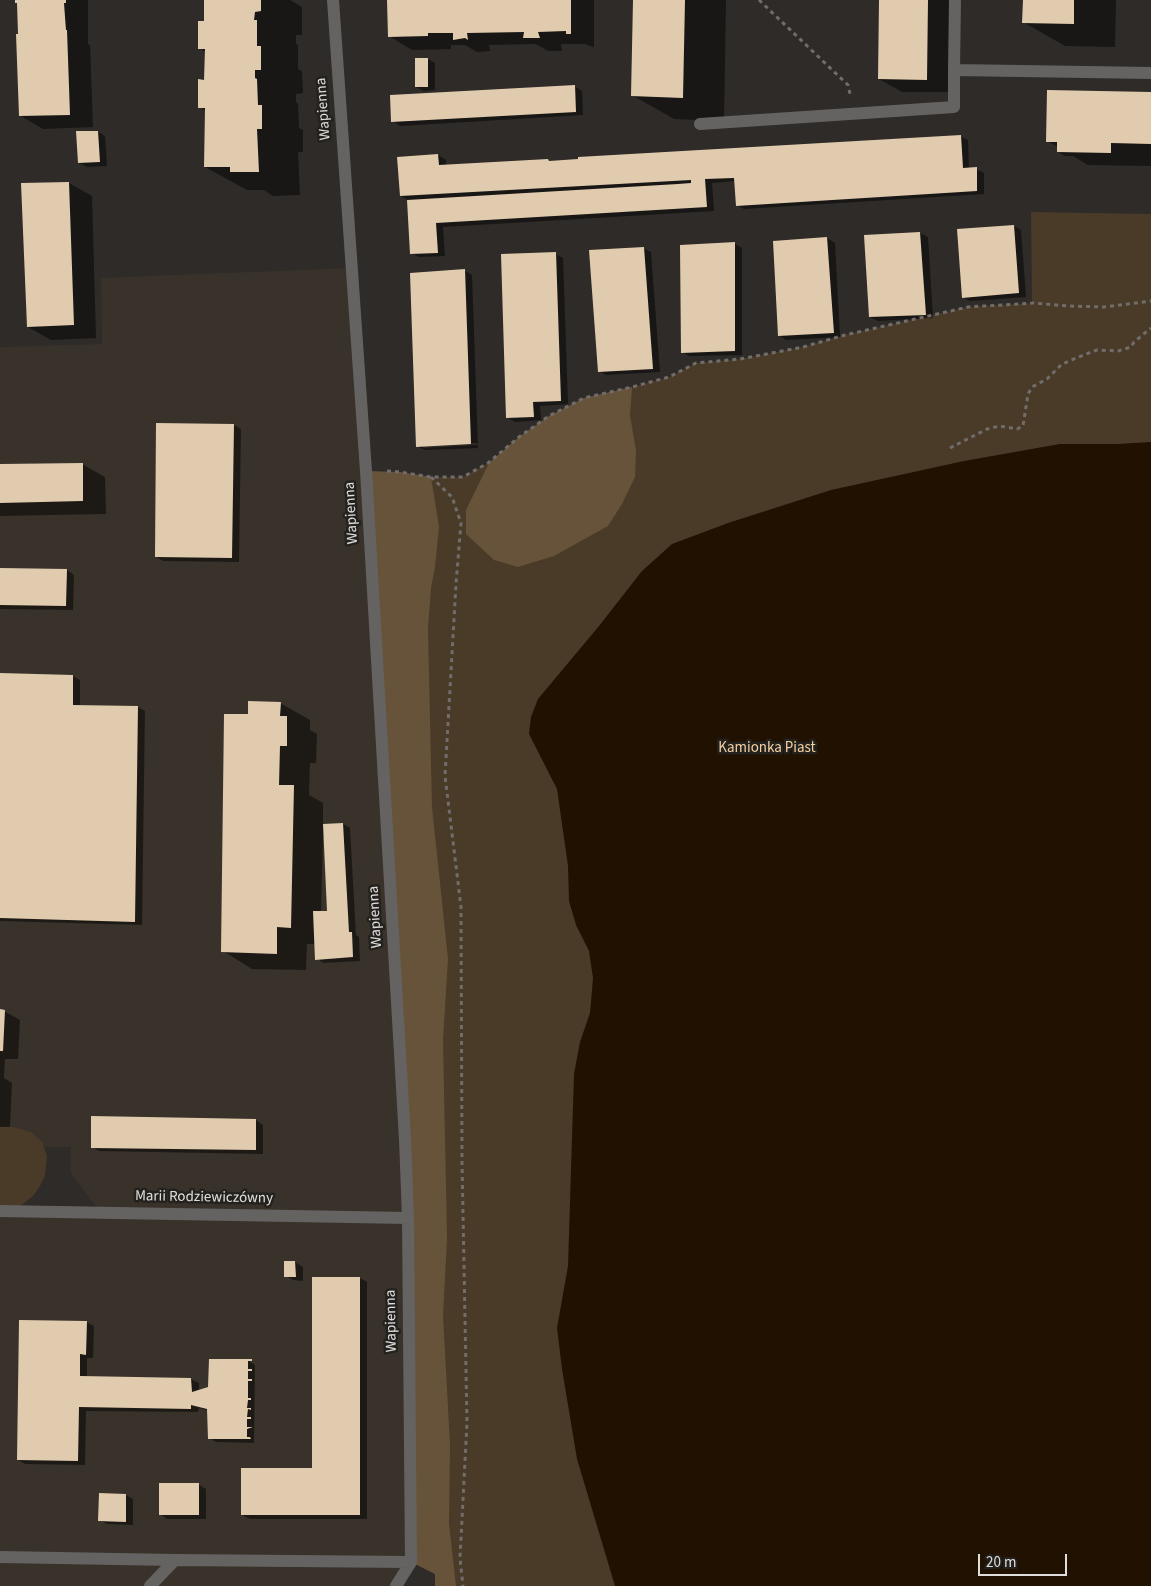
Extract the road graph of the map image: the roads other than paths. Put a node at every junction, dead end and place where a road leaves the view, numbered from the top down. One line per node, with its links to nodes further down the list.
1 (332, 0): 7 (street, Wapienna)
2 (955, 0): 3 (street)
3 (954, 70): 4 (street); 5 (street)
4 (1151, 73)
5 (700, 124)
6 (0, 1211): 7 (street, Marii Rodziewiczówny)
7 (408, 1218): 10 (street, Wapienna)
8 (0, 1557): 9 (street)
9 (175, 1560): 10 (street); 11 (street)
10 (411, 1562): 12 (street)
11 (150, 1586)
12 (396, 1586)

